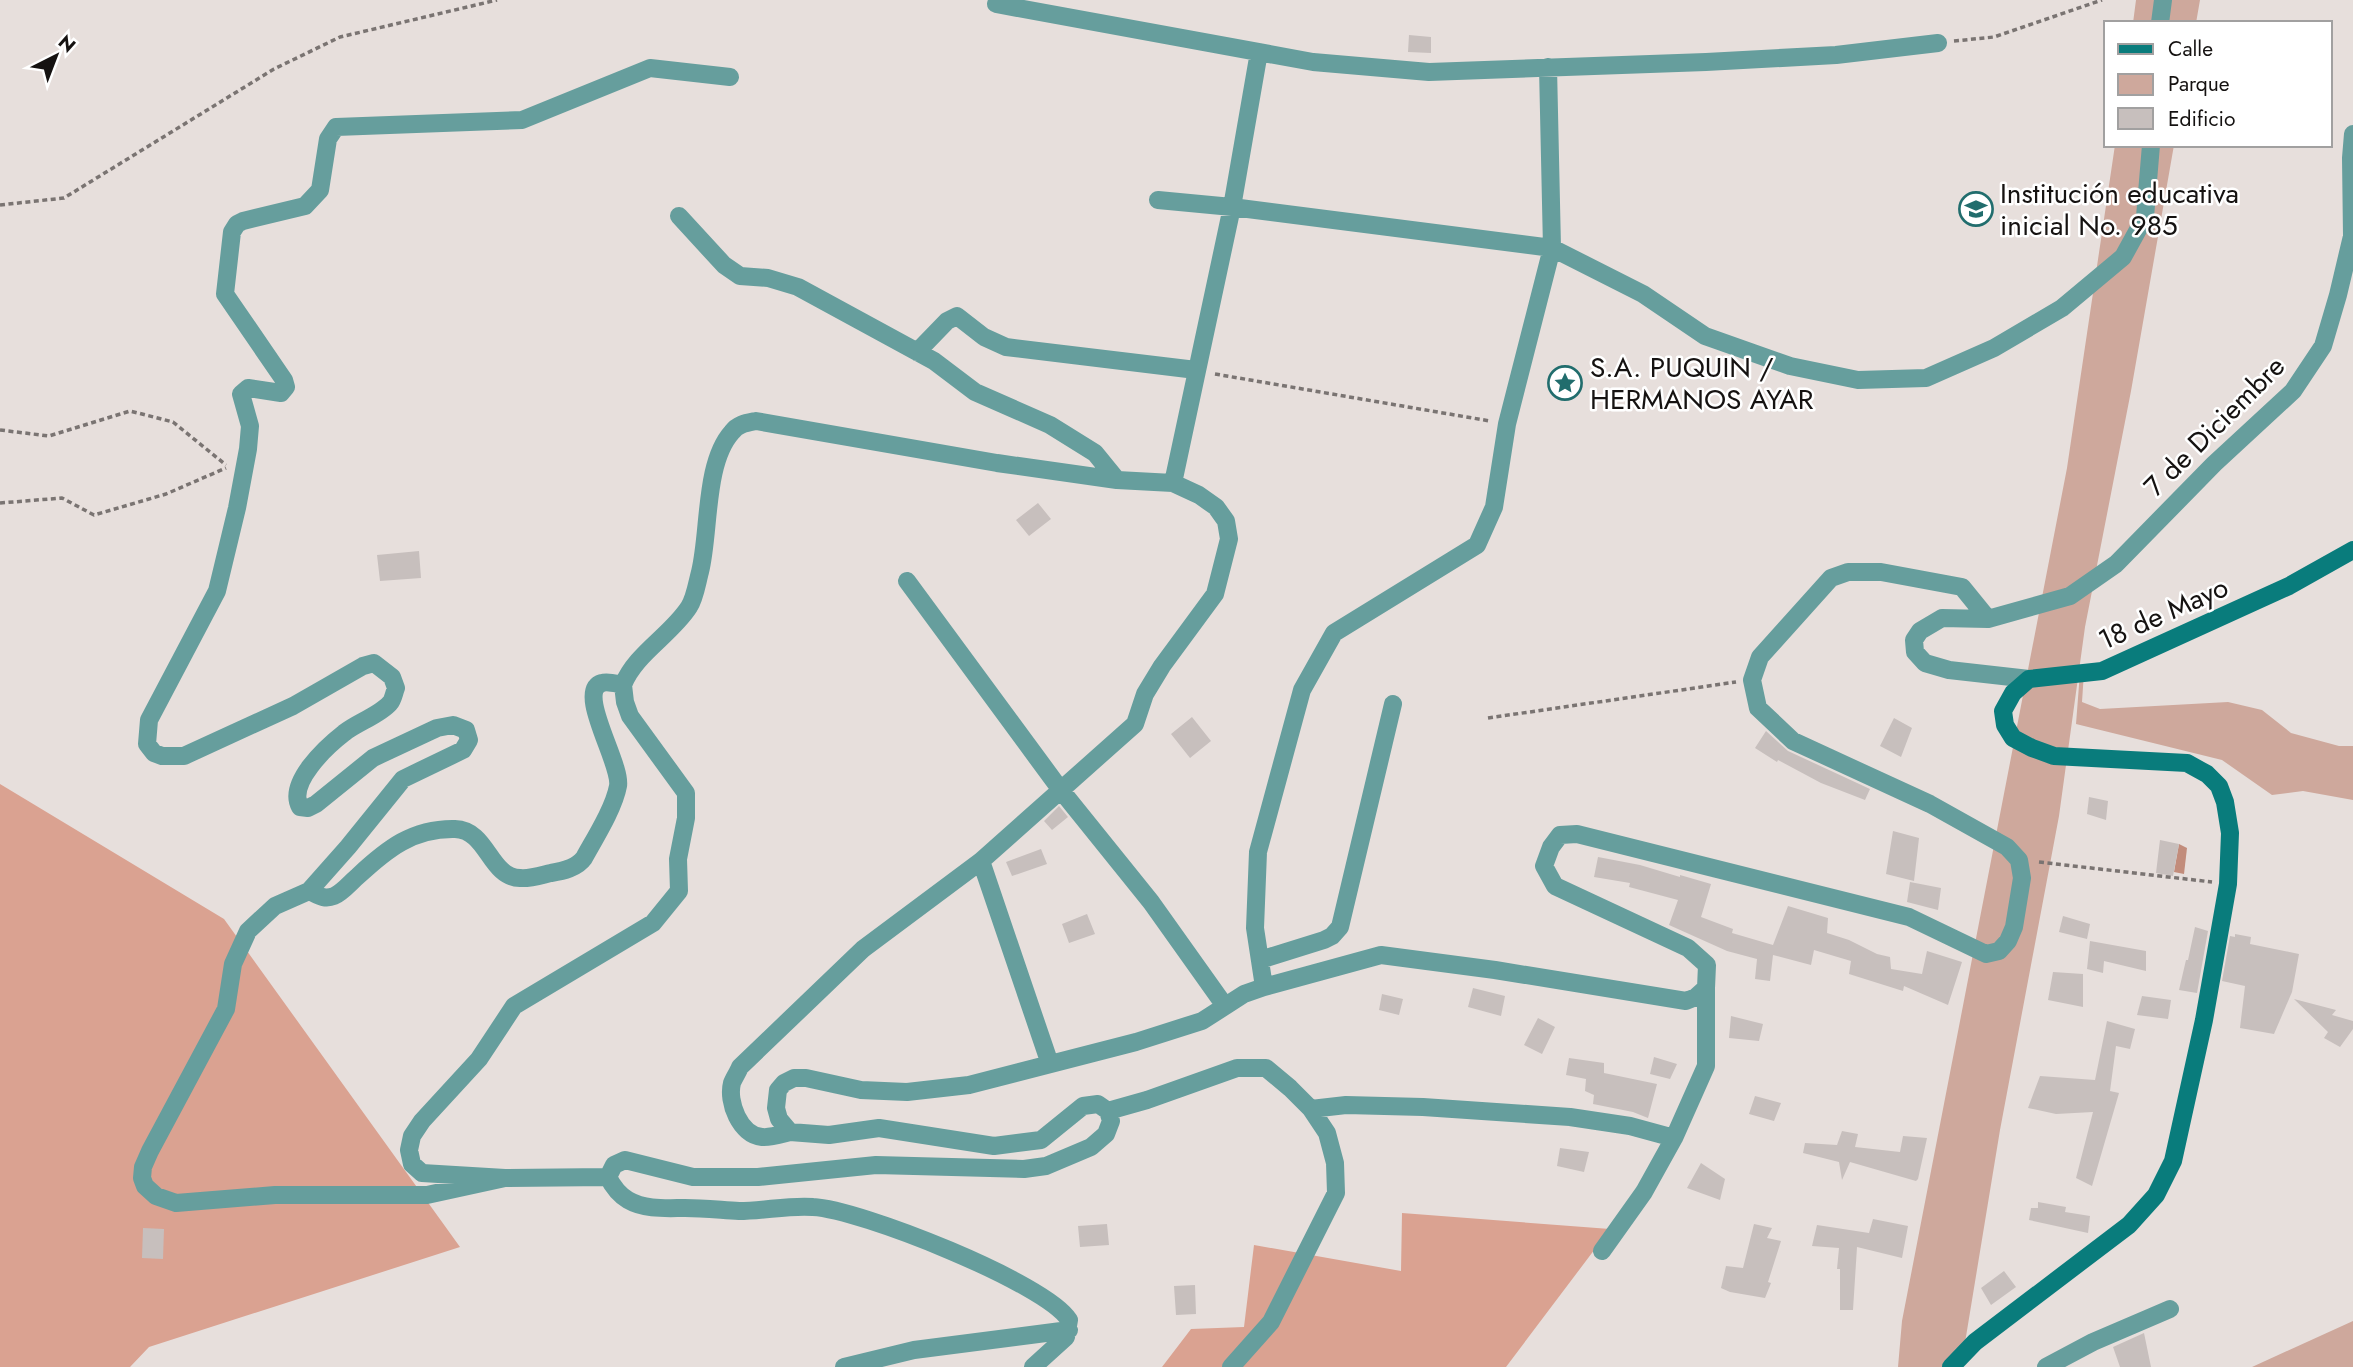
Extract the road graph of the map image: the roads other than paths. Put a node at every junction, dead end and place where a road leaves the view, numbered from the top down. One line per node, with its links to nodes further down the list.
1 (2163, 0): 3 (street)
2 (996, 4): 5 (street)
3 (2160, 21)
4 (1938, 43): 6 (street)
5 (1259, 52): 6 (street); 11 (street)
6 (1548, 67): 13 (street)
7 (730, 77): 26 (street)
8 (2353, 134): 20 (street, 7 de Diciembre)
9 (2151, 147): 13 (street)
10 (1158, 200): 11 (street)
11 (1232, 207): 13 (street); 15 (street)
12 (679, 216): 14 (street)
13 (1552, 248): 27 (street)
14 (917, 352): 15 (street); 16 (street)
15 (1196, 370): 17 (street)
16 (1117, 480): 17 (street); 22 (street)
17 (1173, 483): 24 (street)
18 (2353, 550): 21 (street, 18 de Mayo)
19 (907, 581): 24 (street)
20 (1987, 619): 21 (street, 18 de Mayo); 29 (street)
21 (2029, 679): 44 (street)
22 (623, 685): 26 (street); 37 (street)
23 (1393, 704): 27 (street)
24 (1060, 789): 25 (street); 30 (street)
25 (981, 862): 31 (street); 34 (street)
26 (309, 891): 37 (street)
27 (1260, 960): 28 (street)
28 (1264, 986): 29 (street); 30 (street)
29 (1706, 988): 35 (street)
30 (1225, 1006): 31 (street)
31 (1051, 1064): 34 (street)
32 (1311, 1109): 33 (street); 35 (street); 43 (street)
33 (1108, 1111): 34 (street); 36 (street)
34 (790, 1132)
35 (1674, 1139): 38 (street)
36 (608, 1177): 37 (street); 40 (street)
37 (505, 1178)
38 (1602, 1251)
39 (2171, 1309): 45 (street)
40 (1069, 1330): 41 (street); 42 (street)
41 (844, 1367)
42 (1033, 1367)
43 (1231, 1367)
44 (1951, 1367)
45 (2046, 1367)

